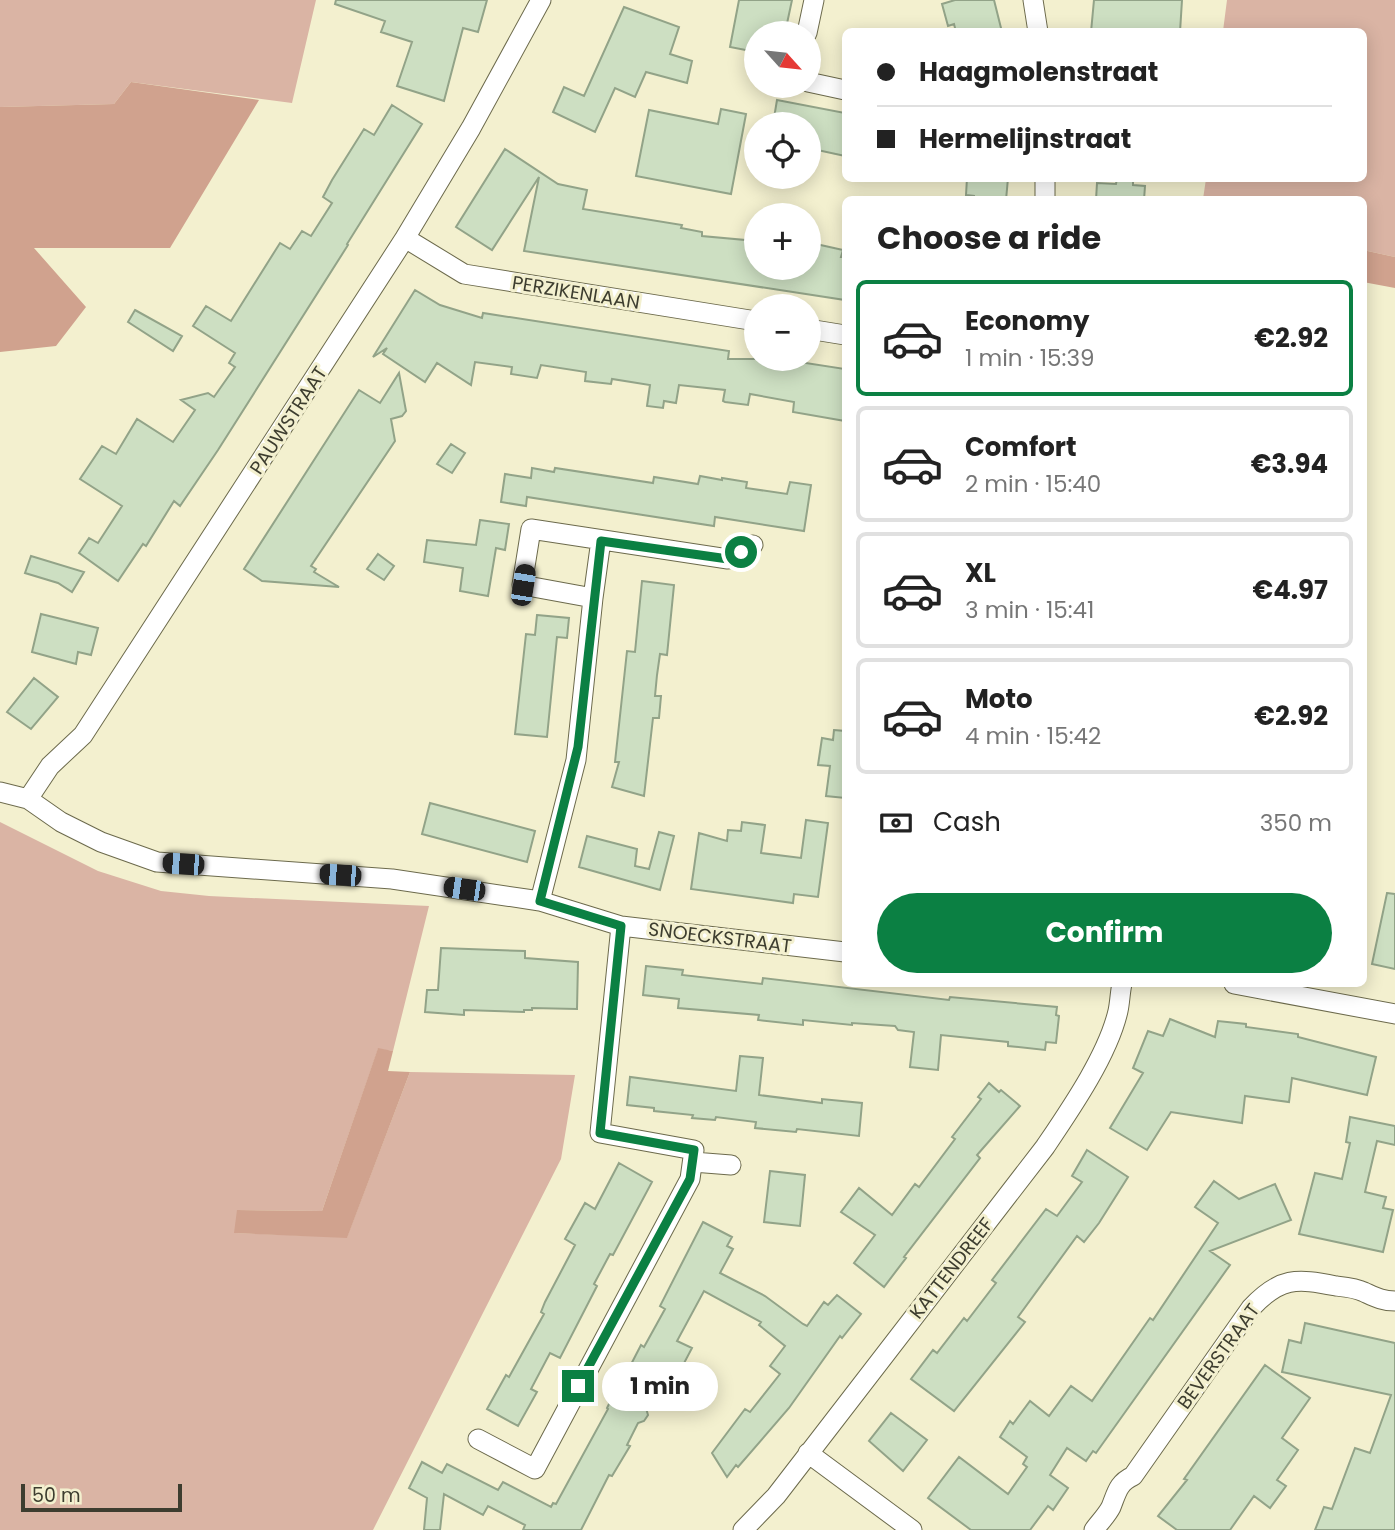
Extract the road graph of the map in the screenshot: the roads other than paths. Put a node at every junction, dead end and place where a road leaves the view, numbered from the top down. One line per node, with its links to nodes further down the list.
1 (541, 0): 8 (street, PAUWSTRAAT)
2 (814, 0): 4 (street)
3 (1033, 0): 5 (street)
4 (810, 21)
5 (1037, 28)
6 (821, 85): 7 (street)
7 (842, 89)
8 (405, 239): 9 (street, PERZIKENLAAN); 16 (street, PAUWSTRAAT)
9 (744, 319)
10 (821, 331): 11 (street)
11 (842, 335)
12 (601, 541): 13 (street); 14 (street); 14 (street)
13 (753, 545)
14 (593, 597): 17 (street)
15 (0, 792): 16 (street)
16 (28, 799): 17 (street, SNOECKSTRAAT)
17 (540, 901): 18 (street, SNOECKSTRAAT)
18 (621, 926): 19 (street, SNOECKSTRAAT); 23 (street)
19 (842, 952)
20 (1122, 987): 27 (street, KATTENDREEF)
21 (1250, 987): 22 (street)
22 (1395, 1014)
23 (693, 1162): 24 (street); 26 (street)
24 (731, 1165)
25 (1395, 1301): 30 (street, BEVERSTRAAT)
26 (478, 1439)
27 (808, 1453): 28 (street, KATTENDREEF); 29 (street)
28 (743, 1530)
29 (912, 1530)
30 (1094, 1530)

